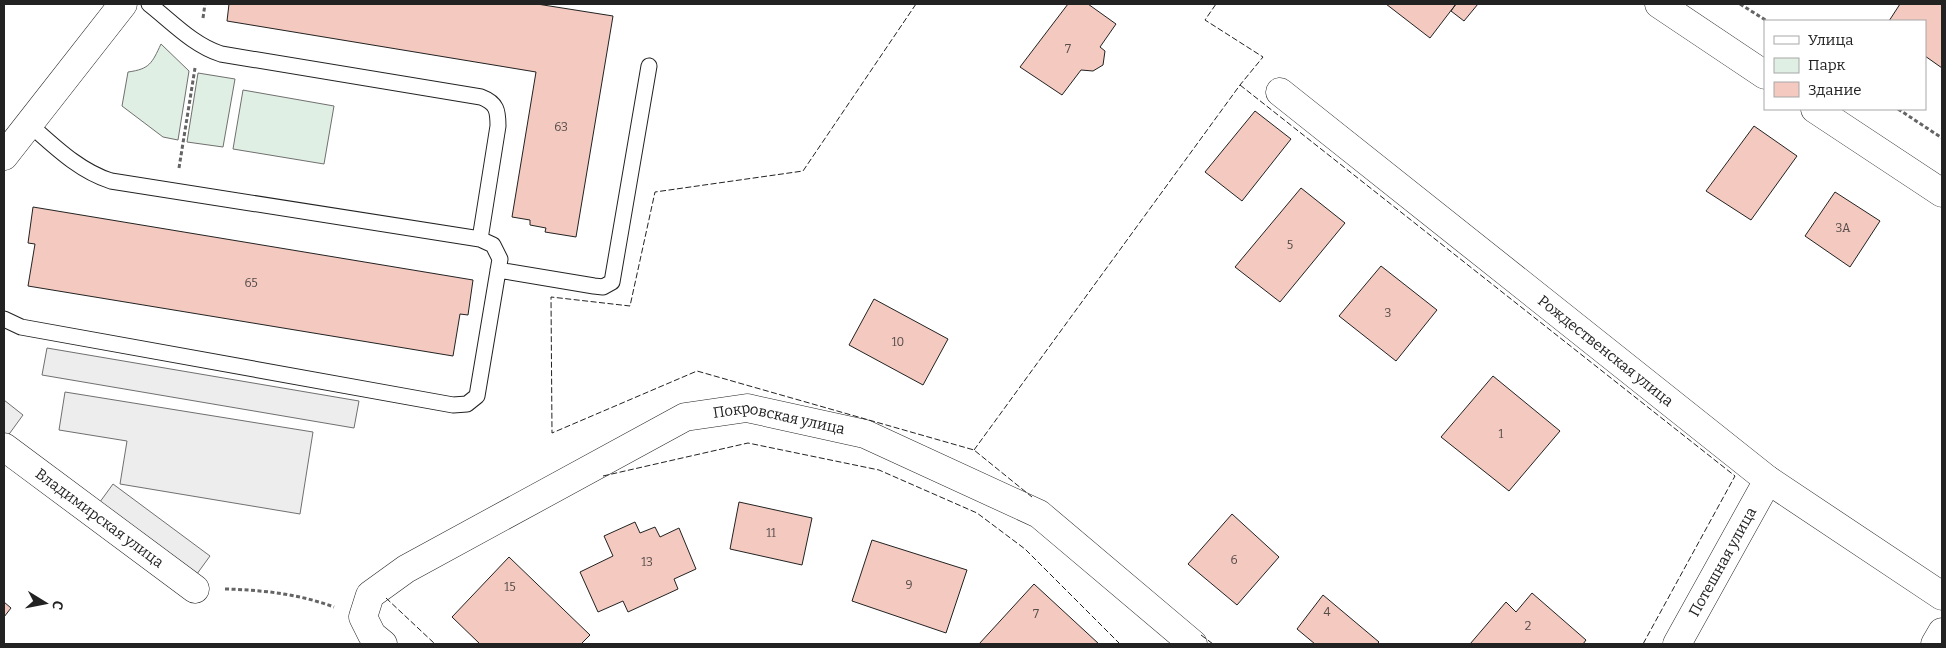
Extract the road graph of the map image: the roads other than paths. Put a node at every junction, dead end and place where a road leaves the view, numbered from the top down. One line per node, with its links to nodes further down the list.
1 (123, 4): 8 (street)
2 (149, 4): 11 (lane)
3 (1659, 4): 5 (street)
4 (649, 66): 12 (lane)
5 (1764, 74)
6 (1280, 92): 15 (street, Рождественская улица)
7 (1816, 110): 10 (street)
8 (29, 124): 9 (street); 11 (lane)
9 (4, 156)
10 (1942, 193)
11 (480, 239): 12 (lane)
12 (498, 270): 13 (lane)
13 (4, 319)
14 (4, 448): 16 (street, Владимирская улица)
15 (1768, 480): 17 (street, Рождественская улица); 21 (street, Потешная улица)
16 (195, 589)
17 (1942, 596)
18 (1942, 632): 22 (street)
19 (383, 644): 20 (street, Покровская улица)
20 (1193, 644)
21 (1677, 644)
22 (1935, 644)

